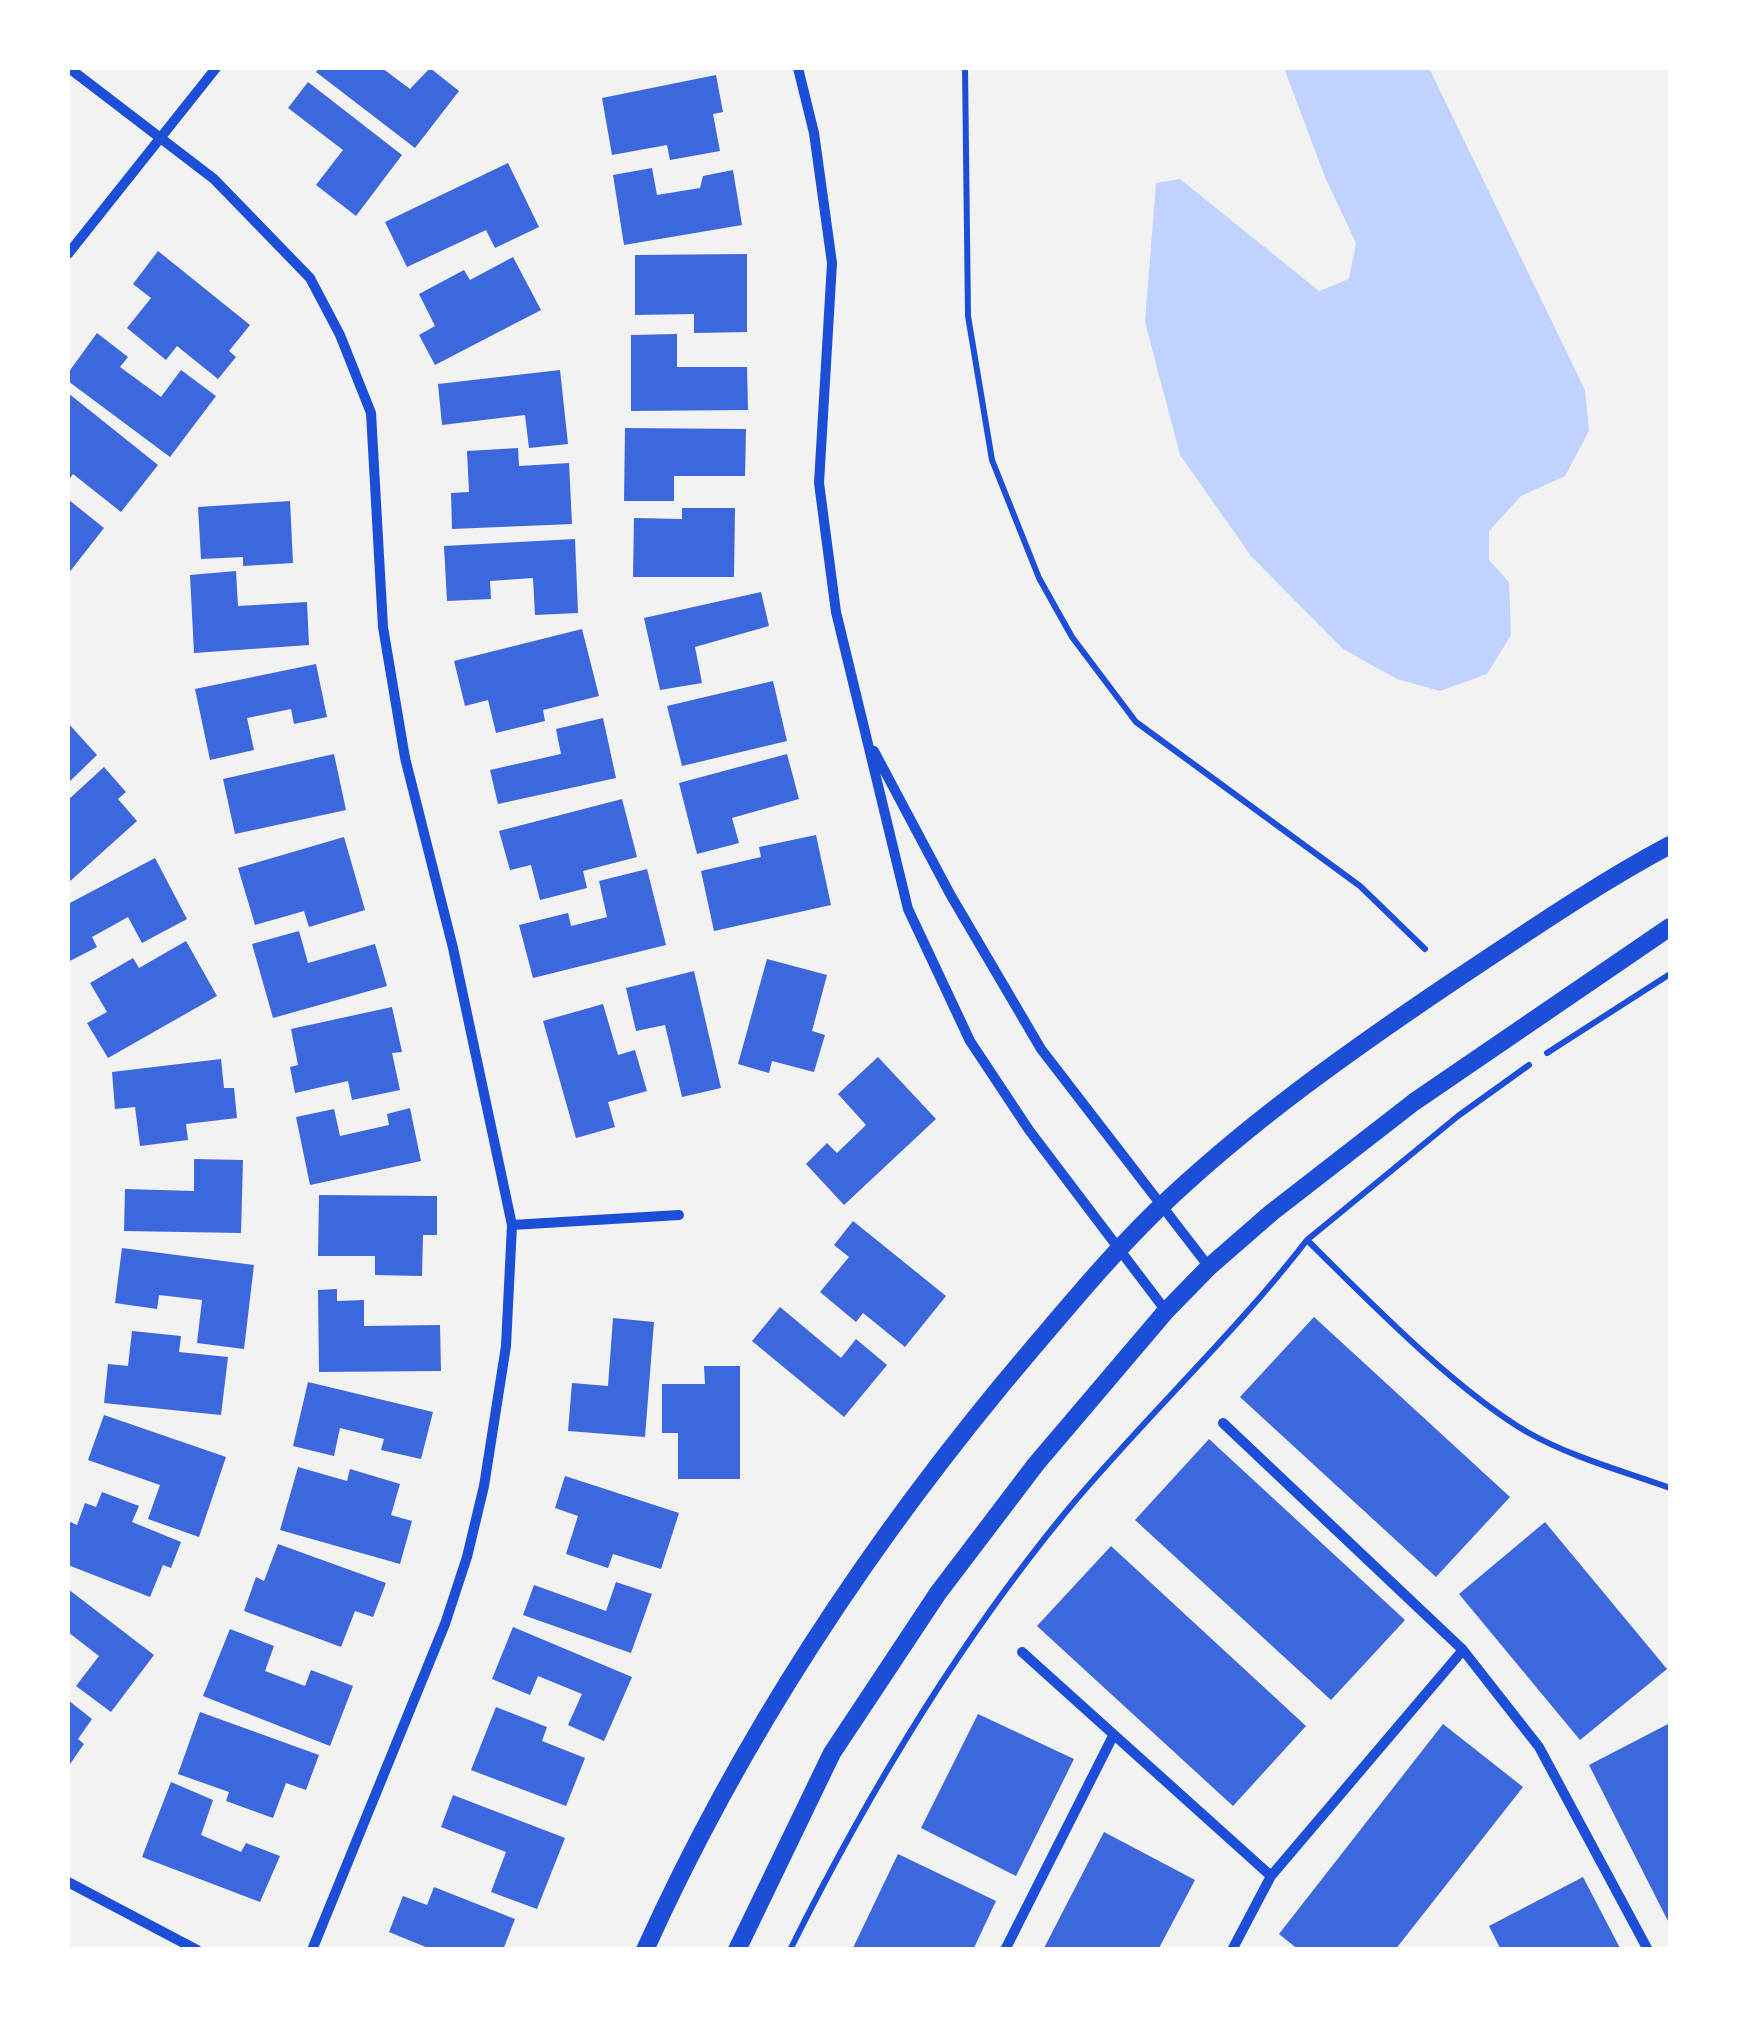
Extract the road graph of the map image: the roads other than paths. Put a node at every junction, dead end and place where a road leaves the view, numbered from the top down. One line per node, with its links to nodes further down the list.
1 (69, 68): 4 (street)
2 (216, 68): 4 (street)
3 (798, 68): 6 (street)
4 (161, 136): 5 (street); 11 (street)
5 (68, 254)
6 (866, 736): 9 (street); 12 (street)
7 (1670, 846): 9 (street)
8 (1670, 927): 13 (street)
9 (1159, 1208): 12 (street); 13 (street)
10 (679, 1215): 11 (street)
11 (512, 1225): 22 (street)
12 (1118, 1249): 14 (street); 23 (street)
13 (1208, 1267): 14 (street)
14 (1166, 1312): 24 (street)
15 (1223, 1422): 16 (street)
16 (1463, 1650): 19 (street); 27 (street)
17 (1022, 1652): 18 (street)
18 (1113, 1736): 19 (street); 25 (street)
19 (1271, 1876): 26 (street)
20 (68, 1882): 21 (street)
21 (198, 1950)
22 (312, 1950)
23 (645, 1950)
24 (737, 1950)
25 (1005, 1950)
26 (1232, 1950)
27 (1648, 1950)

